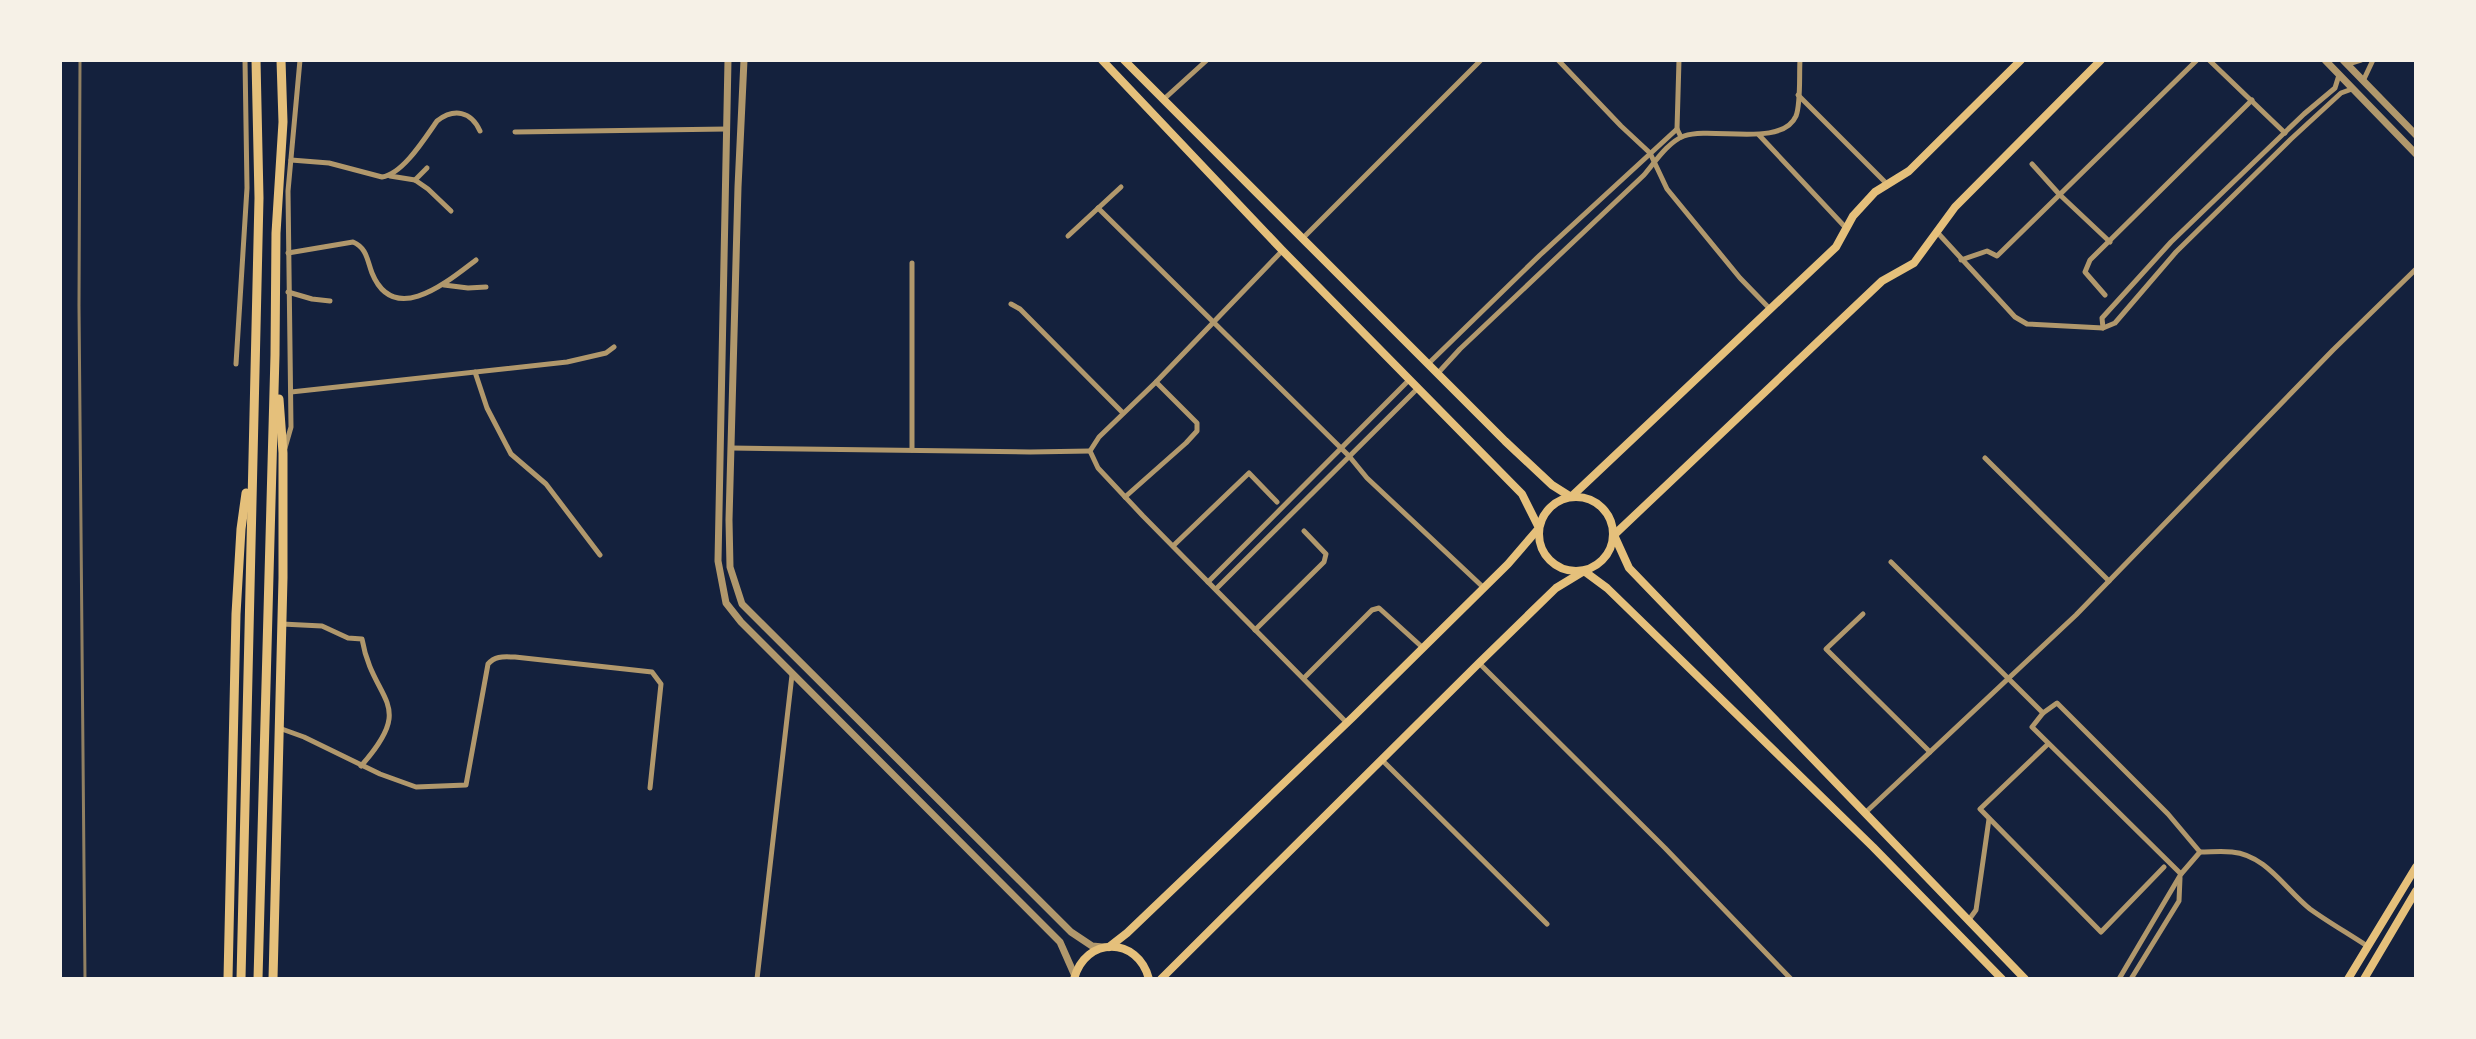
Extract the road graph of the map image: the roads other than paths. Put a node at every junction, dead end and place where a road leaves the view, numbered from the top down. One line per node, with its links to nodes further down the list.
1 (245, 60): 71 (street)
2 (256, 60): 85 (highway)
3 (281, 60): 70 (highway)
4 (300, 60): 38 (street)
5 (728, 60): 28 (street)
6 (744, 60): 80 (street)
7 (1102, 60): 54 (main road)
8 (1124, 60): 26 (main road)
9 (1207, 60): 26 (street)
10 (1481, 60): 52 (street)
11 (1558, 60): 36 (street)
12 (1679, 60): 29 (street)
13 (1800, 60): 25 (street)
14 (2021, 60): 44 (main road)
15 (2101, 60): 50 (main road)
16 (2197, 60): 46 (street)
17 (2209, 60): 27 (street)
18 (2325, 60): 22 (street)
19 (2361, 60): 21 (street)
20 (2373, 60): 23 (street)
21 (2345, 62): 23 (street)
22 (2339, 75): 24 (street); 32 (street)
23 (2364, 79): 34 (street)
24 (2352, 89): 37 (street); 68 (street)
25 (1798, 95): 33 (street); 44 (street)
26 (1164, 100): 52 (main road)
27 (2252, 100): 32 (street); 53 (street)
28 (727, 129): 31 (street); 107 (street)
29 (1677, 129): 35 (street); 36 (street)
30 (480, 131): 42 (street)
31 (515, 132)
32 (2285, 133): 68 (street)
33 (1758, 134): 35 (street); 49 (street)
34 (2416, 135)
35 (1681, 137): 39 (street)
36 (1650, 153): 39 (street); 72 (street)
37 (2416, 154)
38 (291, 160): 42 (street); 55 (street)
39 (1654, 164): 66 (street); 74 (street)
40 (2032, 164): 46 (street)
41 (427, 168): 43 (street)
42 (389, 176): 43 (street)
43 (415, 180): 48 (street)
44 (1887, 184): 49 (main road)
45 (1121, 187): 47 (street)
46 (2059, 194): 53 (street); 57 (street)
47 (1098, 208): 51 (street); 67 (street)
48 (451, 211)
49 (1846, 228): 66 (main road)
50 (1937, 232): 57 (street); 93 (main road)
51 (1068, 236)
52 (1303, 238): 72 (main road)
53 (2110, 242): 63 (street)
54 (1282, 250): 67 (street); 75 (main road)
55 (288, 253): 60 (street); 62 (street)
56 (476, 260): 60 (street)
57 (1961, 260): 68 (street)
58 (912, 263): 82 (street)
59 (2416, 269): 98 (street)
60 (443, 285): 61 (street)
61 (486, 287)
62 (288, 292): 64 (street); 78 (street)
63 (2105, 295)
64 (330, 301)
65 (1011, 304): 79 (street)
66 (1770, 309): 89 (main road)
67 (1214, 322): 76 (street); 81 (street)
68 (2103, 328)
69 (614, 347): 73 (street)
70 (275, 355): 84 (highway); 132 (highway)
71 (236, 364)
72 (1428, 364): 74 (main road)
73 (475, 372): 78 (street); 95 (street)
74 (1437, 374): 89 (main road)
75 (1410, 380): 77 (main road); 81 (street)
76 (1156, 382): 79 (street); 88 (street)
77 (1418, 388): 86 (street); 91 (main road)
78 (291, 392): 84 (street)
79 (1123, 413): 83 (street)
80 (730, 448): 82 (street); 128 (street)
81 (1340, 449): 86 (street); 99 (street)
82 (912, 450): 83 (street)
83 (1090, 451): 88 (street)
84 (283, 453): 103 (highway)
85 (252, 454): 130 (highway); 131 (highway)
86 (1349, 456): 100 (street); 101 (street)
87 (1985, 458): 98 (street)
88 (1125, 497): 94 (street)
89 (1571, 497): 91 (main road); 93 (main road)
90 (1277, 502): 94 (street)
91 (1539, 528): 97 (main road); 100 (main road)
92 (1304, 531): 104 (street)
93 (1614, 535): 97 (main road); 118 (main road)
94 (1173, 546): 99 (street)
95 (600, 555)
96 (1891, 562): 108 (street)
97 (1584, 571): 106 (main road); 138 (main road)
98 (2109, 581): 108 (street)
99 (1208, 582): 101 (street)
100 (1484, 588): 105 (main road)
101 (1216, 589): 104 (street)
102 (1863, 614): 114 (street)
103 (282, 624): 112 (highway); 116 (street)
104 (1255, 630): 109 (street)
105 (1423, 648): 109 (street); 111 (main road)
106 (1479, 663): 115 (main road); 137 (street)
107 (793, 674): 129 (street); 134 (street)
108 (2007, 677): 110 (street); 114 (street)
109 (1303, 678): 111 (street)
110 (2043, 713): 113 (street); 120 (street)
111 (1347, 723): 128 (main road)
112 (278, 728): 116 (street); 133 (highway)
113 (2048, 744): 119 (street); 123 (street)
114 (1930, 752): 118 (street)
115 (1382, 760): 126 (street); 136 (main road)
116 (361, 766): 117 (street)
117 (650, 788)
118 (1865, 813): 125 (main road)
119 (1989, 818): 121 (street); 125 (street)
120 (2200, 852): 123 (street); 127 (street)
121 (2164, 867)
122 (2416, 867): 127 (main road)
123 (2181, 874): 140 (street); 141 (street)
124 (2416, 891): 143 (main road)
125 (1968, 921): 139 (main road)
126 (1547, 924)
127 (2368, 946): 142 (main road)
128 (1109, 947): 129 (main road); 135 (main road)
129 (1074, 978)
130 (228, 979)
131 (241, 979)
132 (258, 979)
133 (273, 979)
134 (757, 979)
135 (1149, 979)
136 (1161, 979)
137 (1791, 979)
138 (2002, 979)
139 (2025, 979)
140 (2119, 979)
141 (2131, 979)
142 (2348, 979)
143 (2364, 979)

